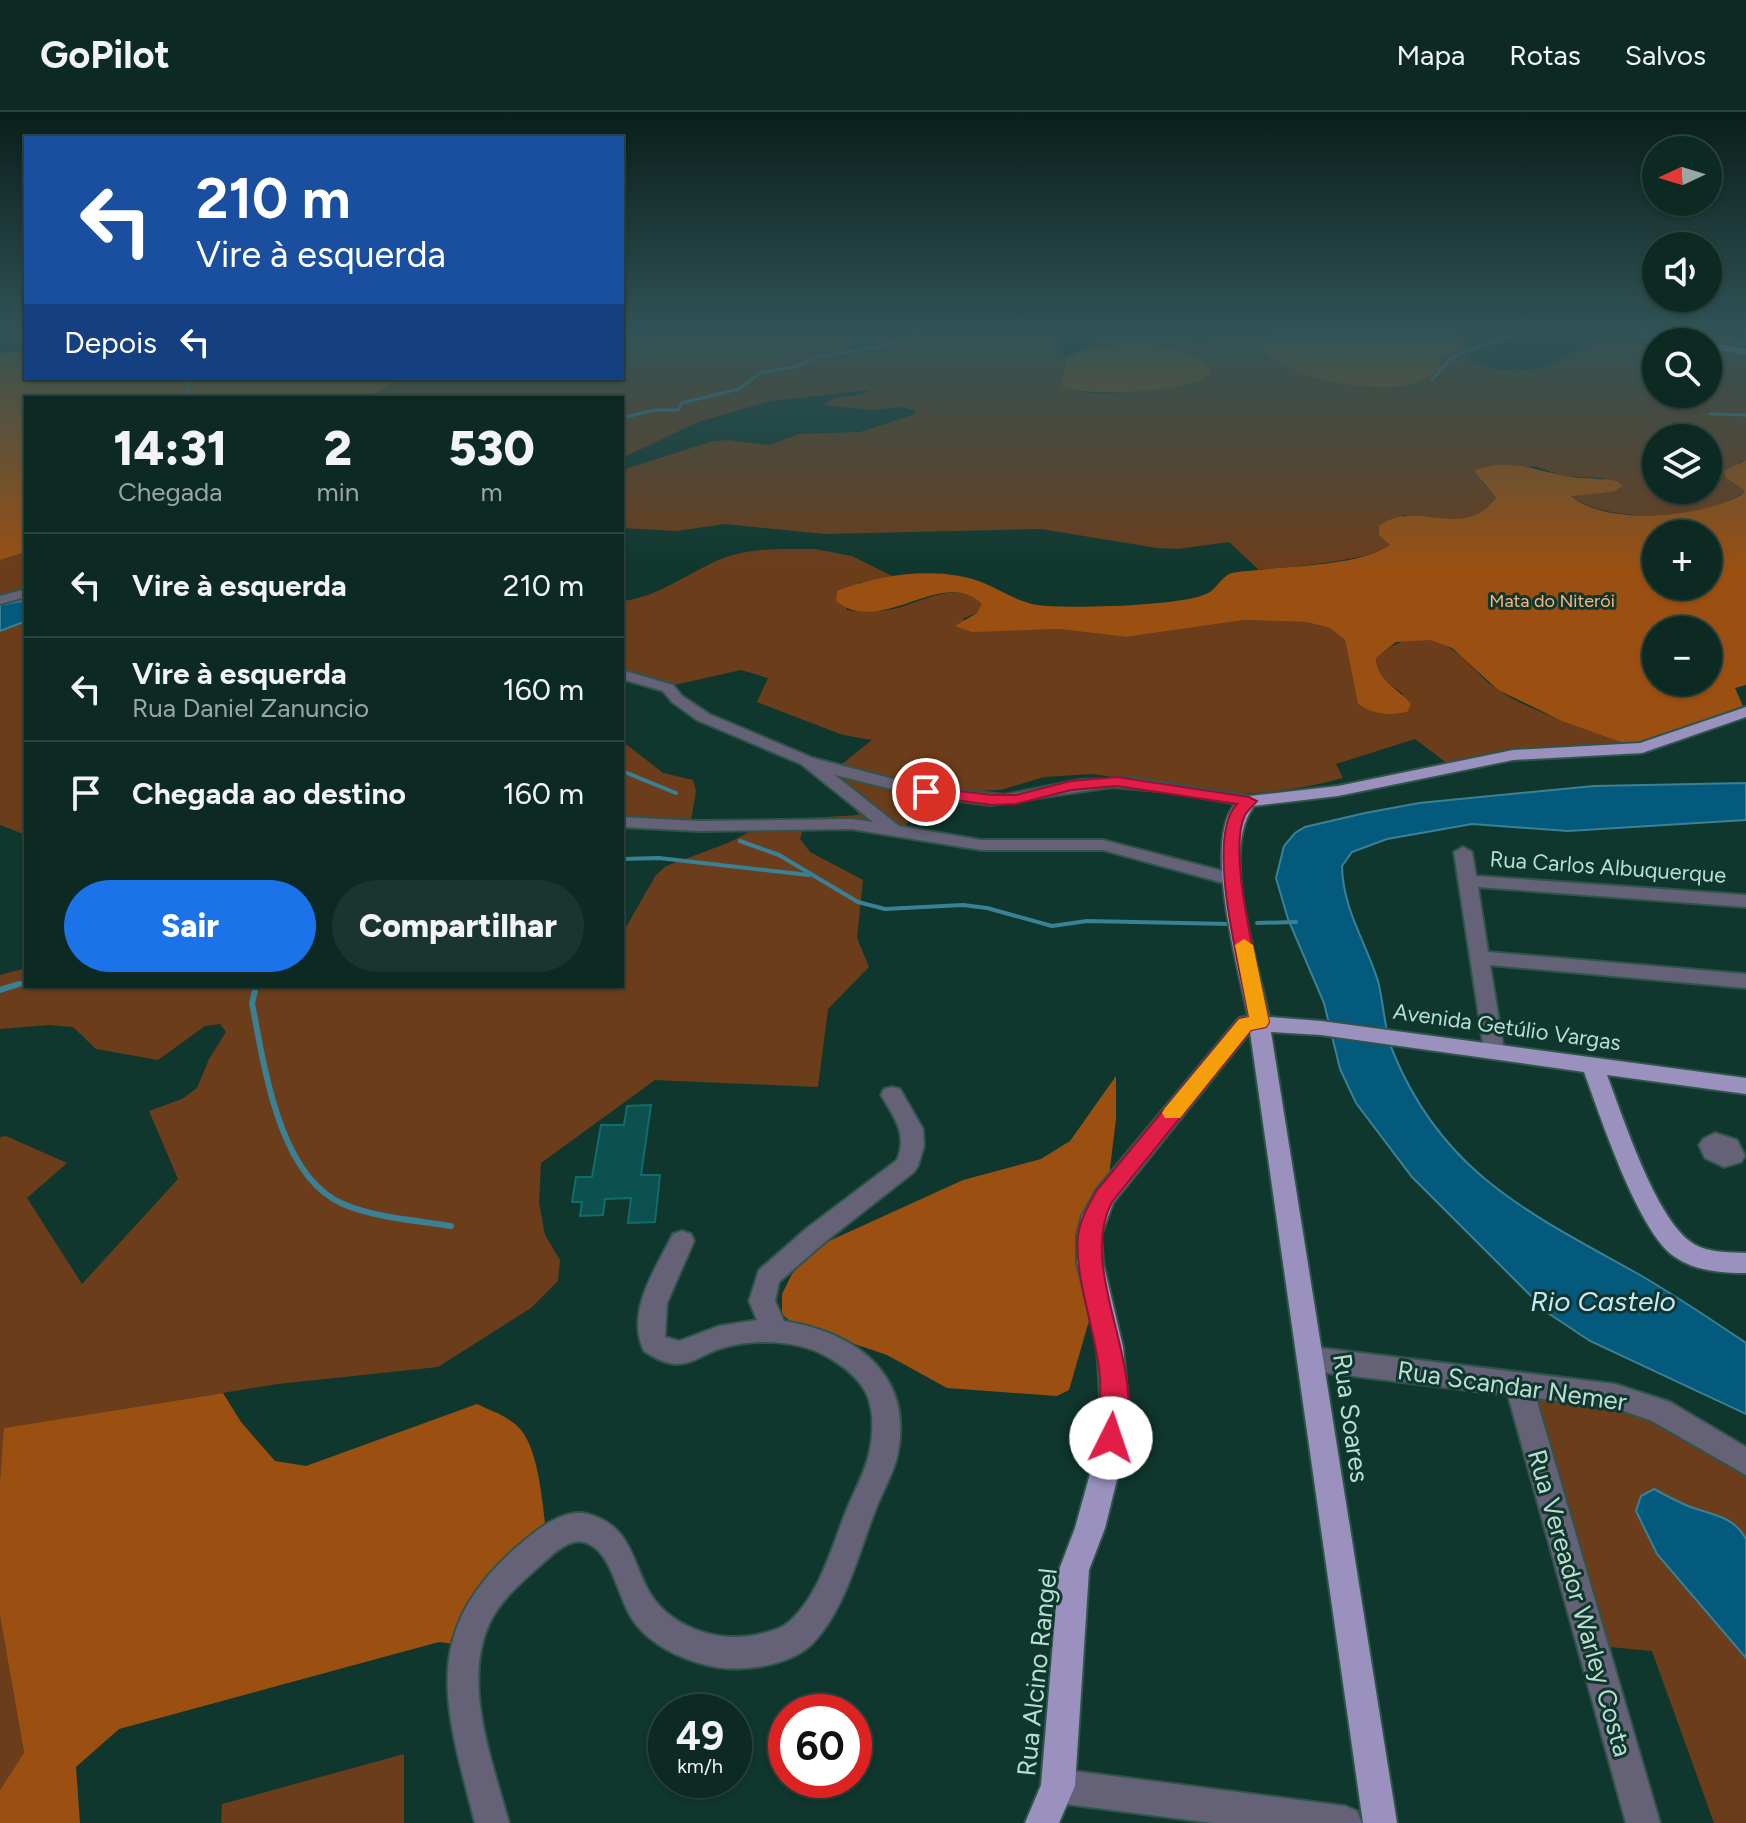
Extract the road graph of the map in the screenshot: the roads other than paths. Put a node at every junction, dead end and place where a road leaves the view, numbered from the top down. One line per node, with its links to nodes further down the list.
1 (24, 594): 2 (street)
2 (0, 600)
3 (624, 675): 5 (street)
4 (1746, 712): 6 (main road)
5 (807, 761): 6 (street); 8 (street)
6 (1249, 801): 10 (main road, Rua Soares)
7 (624, 822): 8 (street)
8 (892, 829): 10 (street)
9 (1463, 852): 11 (street)
10 (1231, 879): 15 (main road, Rua Soares)
11 (1467, 881): 12 (street, Rua Carlos Albuquerque); 13 (street)
12 (1746, 901)
13 (1479, 958): 14 (street); 16 (street)
14 (1746, 981)
15 (1260, 1022): 16 (main road, Avenida Getúlio Vargas); 23 (main road, Rua Soares); 26 (main road, Rua Alcino Rangel)
16 (1493, 1051): 17 (main road, Avenida Getúlio Vargas)
17 (1592, 1065): 18 (main road, Avenida Getúlio Vargas); 21 (main road)
18 (1746, 1086)
19 (892, 1095): 22 (street)
20 (682, 1241): 22 (street)
21 (1746, 1263)
22 (775, 1331): 27 (street)
23 (1312, 1359): 24 (street, Rua Scandar Nemer); 30 (main road, Rua Soares)
24 (1518, 1383): 25 (street, Rua Scandar Nemer); 31 (street, Rua Vereador Warley Costa)
25 (1746, 1462)
26 (1058, 1786): 28 (main road, Rua Alcino Rangel); 29 (street)
27 (492, 1823)
28 (1042, 1823)
29 (1345, 1823)
30 (1380, 1823)
31 (1643, 1823)

